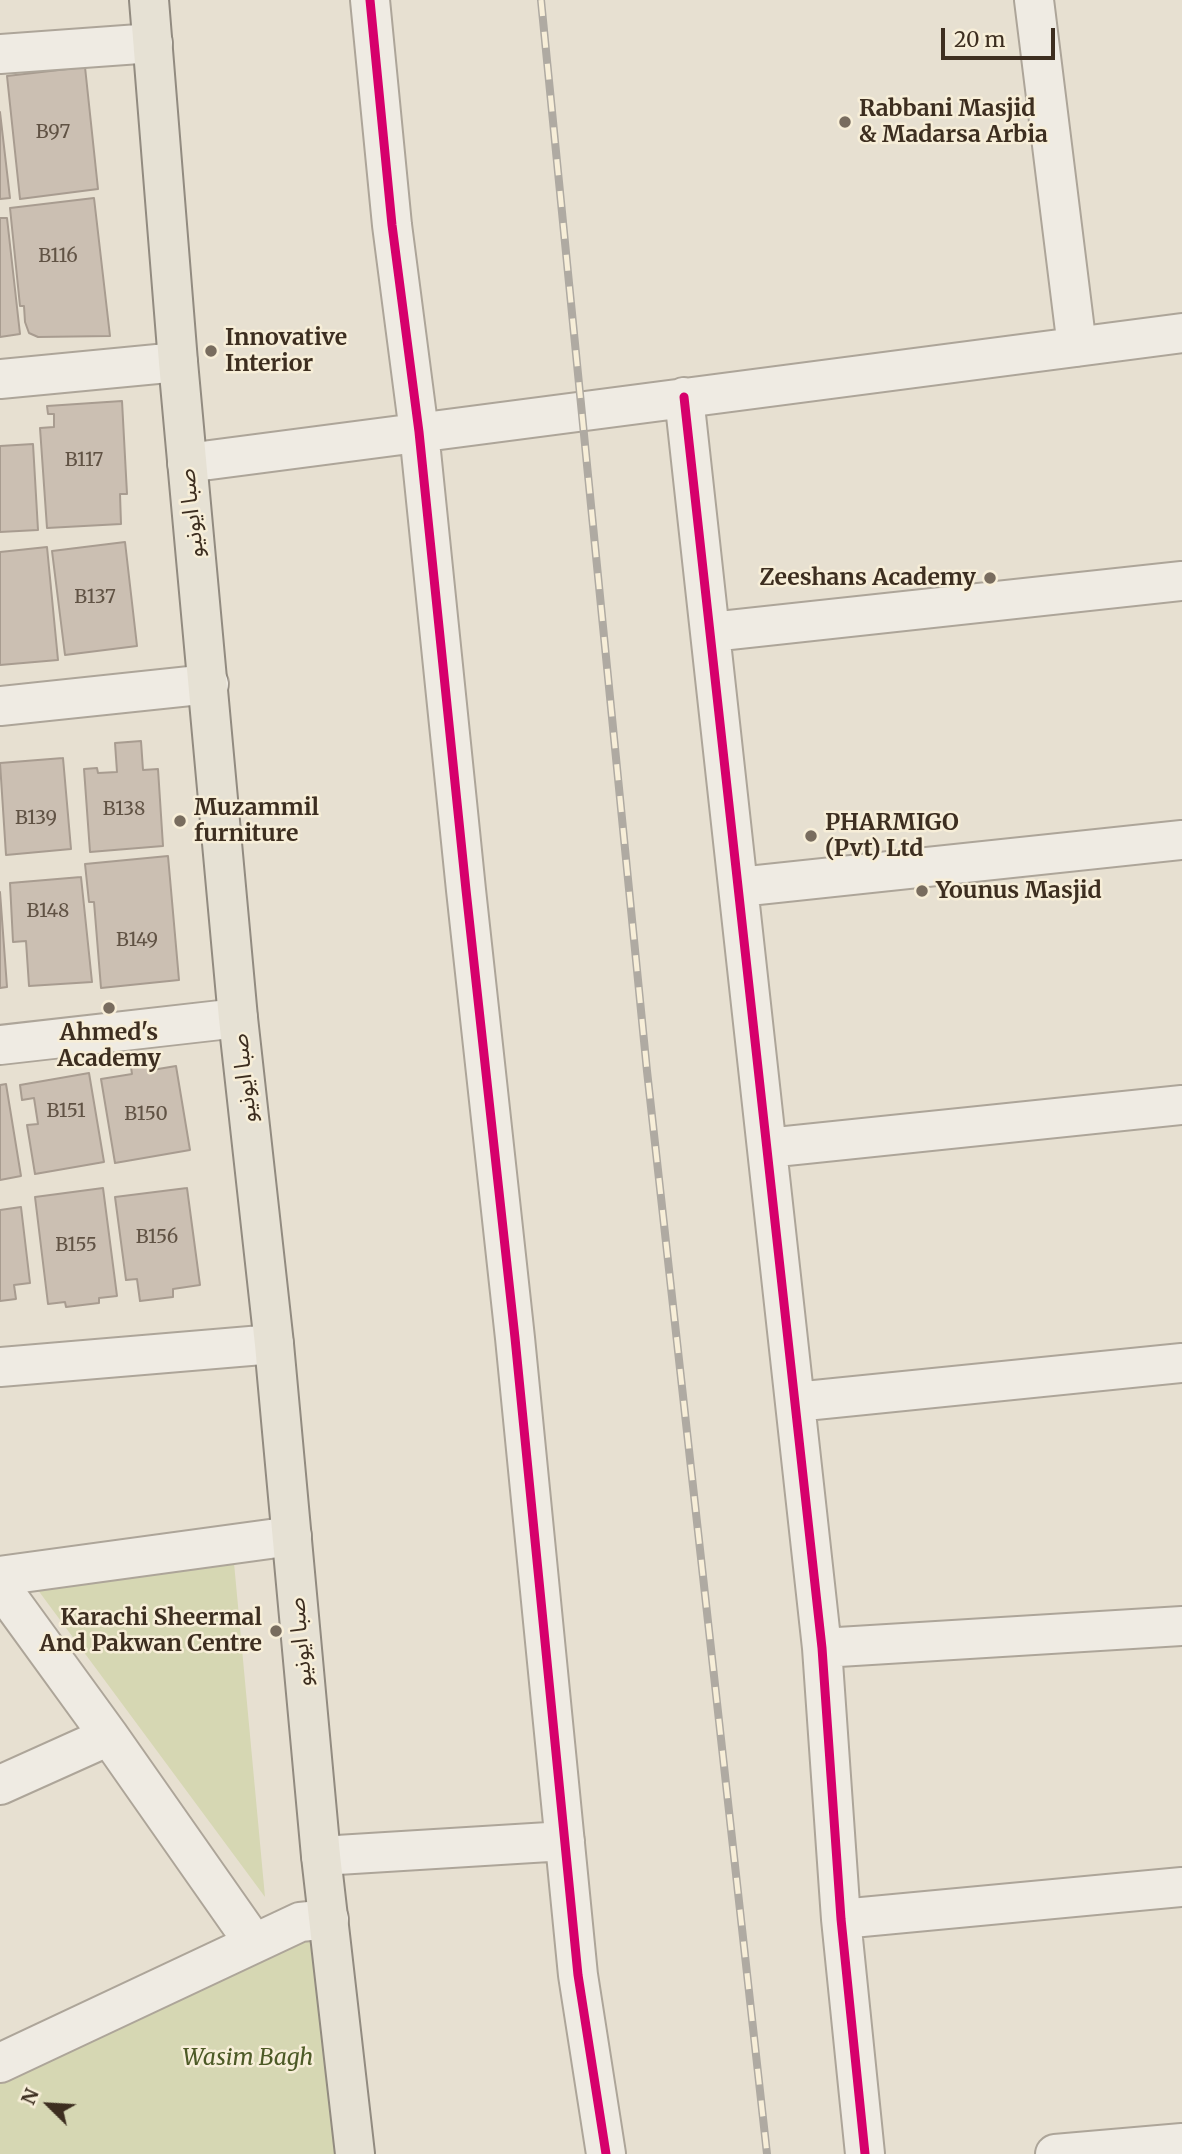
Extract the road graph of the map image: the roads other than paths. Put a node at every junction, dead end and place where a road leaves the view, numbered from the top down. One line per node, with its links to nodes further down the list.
1 (149, 0): 4 (main road, صبا ایونیو)
2 (370, 0): 11 (street)
3 (1034, 0): 7 (street)
4 (153, 43): 5 (street); 8 (main road, صبا ایونیو)
5 (0, 54)
6 (1182, 333): 7 (street)
7 (1077, 347): 10 (street)
8 (178, 362): 9 (street); 12 (main road, صبا ایونیو)
9 (0, 379)
10 (684, 397): 11 (street); 14 (street)
11 (419, 432): 12 (street); 34 (street)
12 (187, 463): 15 (main road, صبا ایونیو)
13 (1182, 581): 14 (street)
14 (710, 632): 18 (street)
15 (209, 684): 16 (street); 19 (main road, صبا ایونیو)
16 (0, 705)
17 (1182, 840): 18 (street)
18 (738, 887): 22 (street)
19 (238, 1018): 20 (street); 23 (main road, صبا ایونیو)
20 (0, 1045)
21 (1182, 1105): 22 (street)
22 (767, 1148): 26 (street)
23 (274, 1345): 25 (street); 27 (main road, صبا ایونیو)
24 (1182, 1363): 26 (street)
25 (0, 1367)
26 (795, 1402): 31 (street)
27 (292, 1536): 28 (street); 35 (main road, صبا ایونیو)
28 (0, 1576)
29 (0, 1587): 32 (street)
30 (1182, 1626): 31 (street)
31 (822, 1647): 38 (street)
32 (109, 1737): 33 (street); 39 (street)
33 (0, 1785)
34 (565, 1841): 35 (street); 43 (street)
35 (321, 1856): 37 (main road, صبا ایونیو)
36 (1182, 1887): 38 (street)
37 (329, 1919): 39 (street); 42 (main road, صبا ایونیو)
38 (841, 1919): 44 (street)
39 (254, 1943): 40 (street)
40 (0, 2063)
41 (1182, 2143): 45 (street)
42 (355, 2154)
43 (606, 2154)
44 (865, 2154)
45 (1055, 2154)

